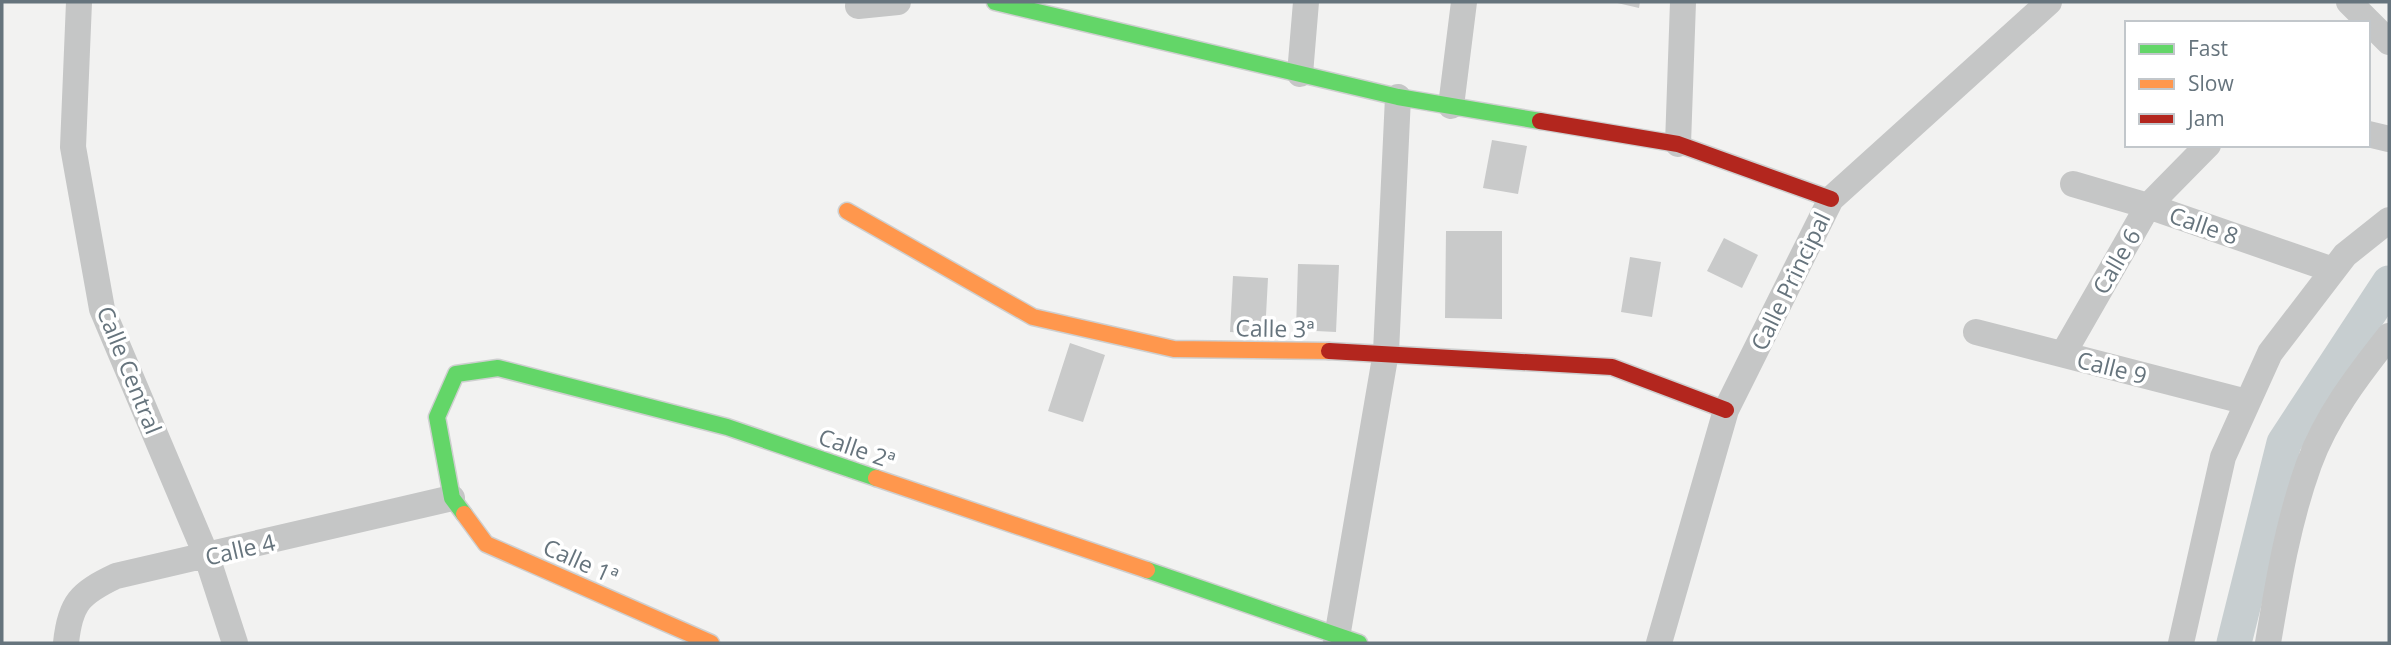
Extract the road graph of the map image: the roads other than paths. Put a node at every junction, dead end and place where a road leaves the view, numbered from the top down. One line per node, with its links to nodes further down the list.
1 (79, 2): 31 (street, Calle Central)
2 (898, 2): 8 (street)
3 (995, 2): 11 (street)
4 (1306, 2): 11 (street)
5 (1464, 2): 13 (street)
6 (1683, 2): 16 (street)
7 (2049, 2): 19 (street, Calle Principal)
8 (858, 6)
9 (2370, 25): 10 (street)
10 (2389, 42)
11 (1300, 74): 12 (street)
12 (1398, 97): 13 (street); 26 (street)
13 (1451, 106): 16 (street)
14 (2370, 134): 15 (street)
15 (2389, 139)
16 (1678, 144): 19 (street)
17 (2206, 147): 20 (street, Calle 6)
18 (2073, 184): 20 (street, Calle 8)
19 (1830, 199): 29 (street, Calle Principal)
20 (2148, 206): 23 (street, Calle 8); 27 (street, Calle 6)
21 (847, 211): 26 (street, Calle 3ª)
22 (2389, 220): 23 (street)
23 (2333, 270): 28 (street)
24 (1976, 332): 27 (street, Calle 9)
25 (2389, 337): 38 (street)
26 (1386, 352): 29 (street, Calle 3ª); 32 (street)
27 (2063, 354): 28 (street, Calle 9)
28 (2248, 401): 37 (street)
29 (1726, 410): 36 (street, Calle Principal)
30 (452, 498): 31 (street, Calle 4); 32 (street, Calle 2ª); 35 (street, Calle 1ª)
31 (207, 557): 33 (street, Calle 4); 34 (street, Calle Central)
32 (1344, 641)
33 (66, 643)
34 (235, 643)
35 (710, 643)
36 (1659, 643)
37 (2181, 643)
38 (2268, 643)

